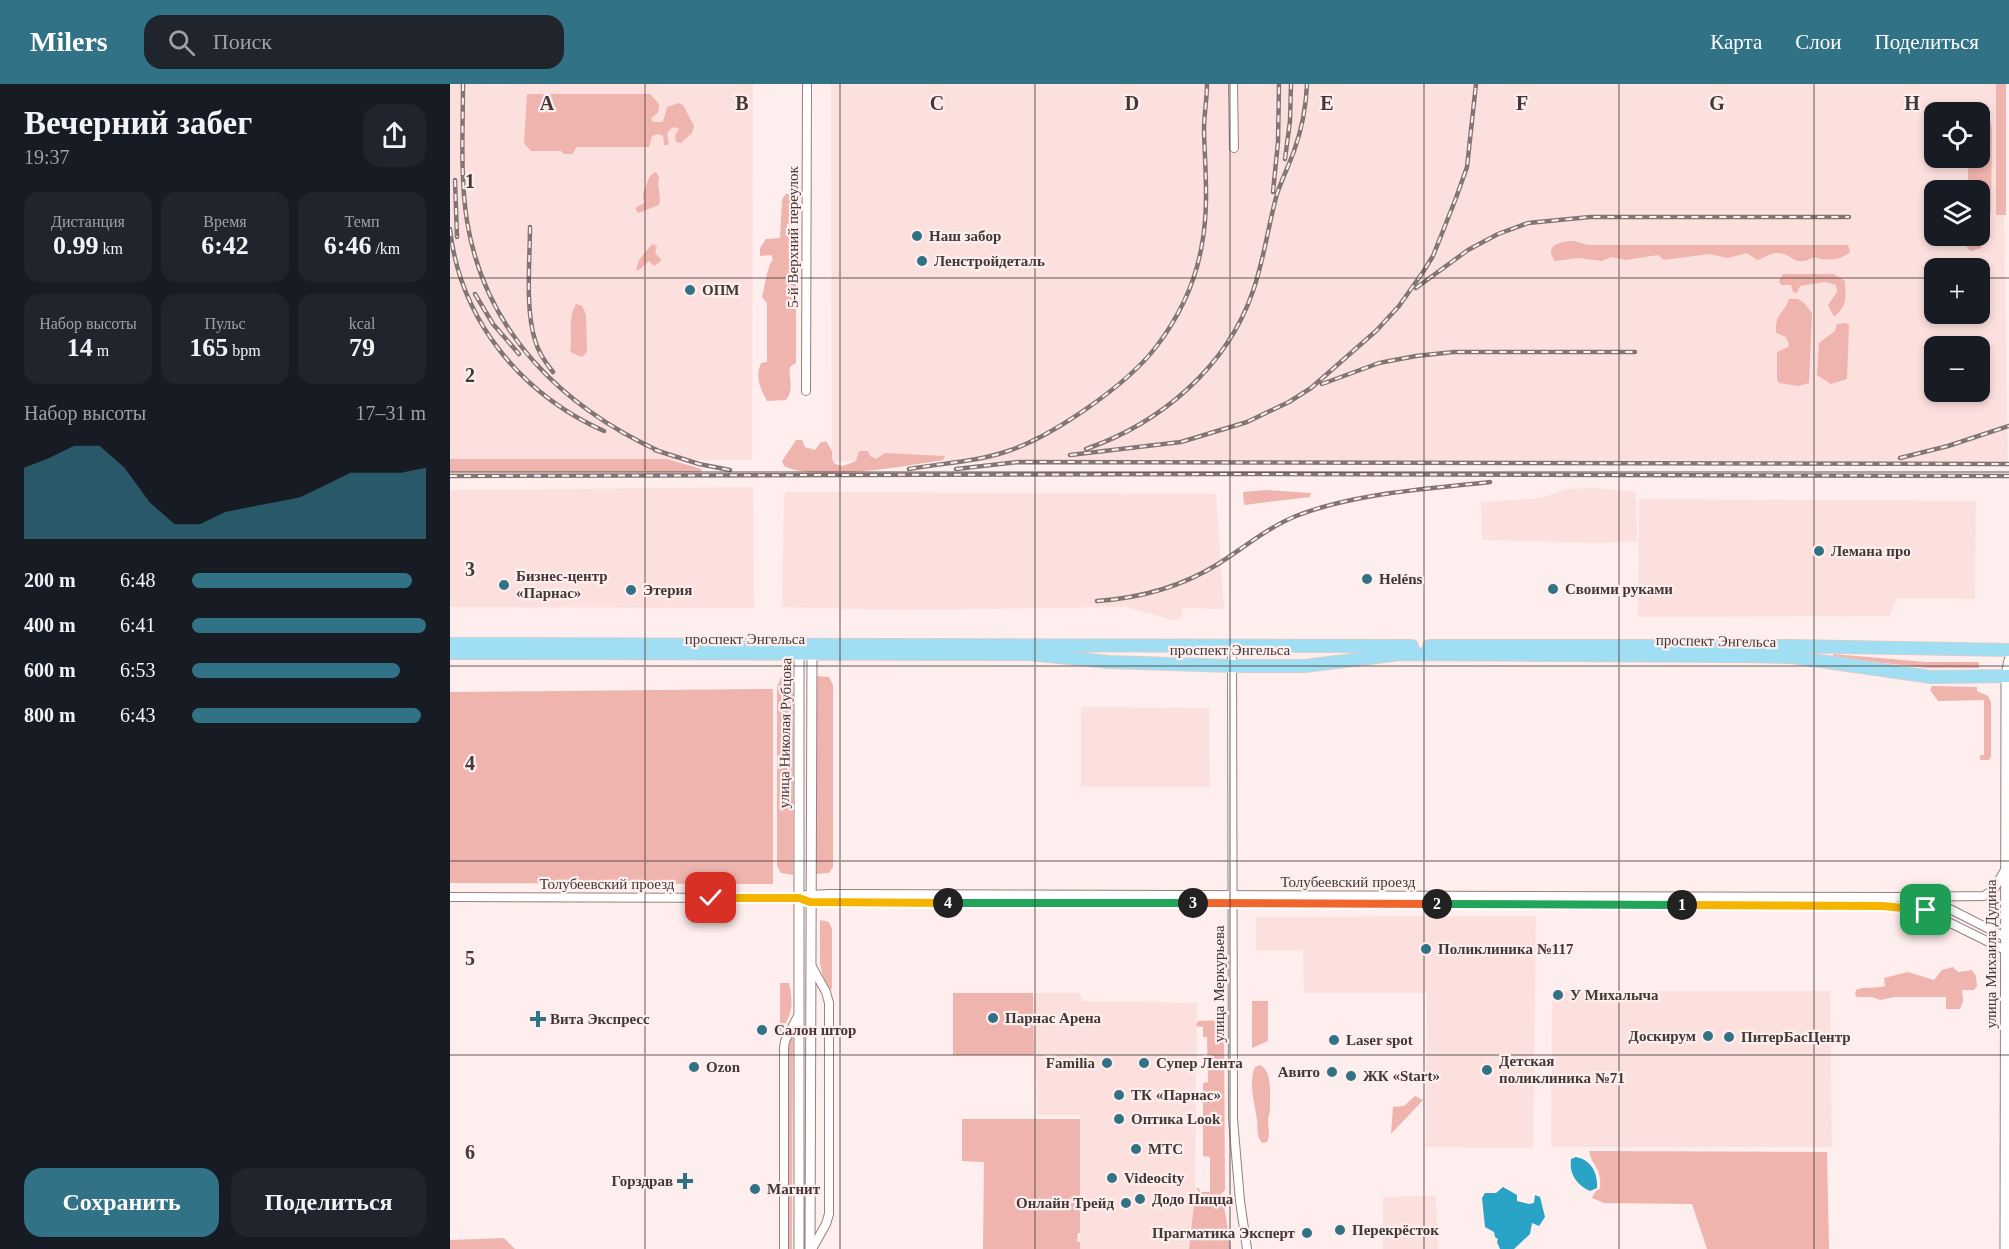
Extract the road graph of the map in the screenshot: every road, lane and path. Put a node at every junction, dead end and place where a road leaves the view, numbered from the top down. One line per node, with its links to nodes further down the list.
1 (807, 84): 4 (street, 5-й Верхний переулок)
2 (1233, 84): 3 (street)
3 (1234, 147)
4 (806, 391)
5 (450, 644): 8 (main road, проспект Энгельса)
6 (1232, 645): 7 (main road, проспект Энгельса); 8 (main road, проспект Энгельса); 11 (street, улица Меркурьева)
7 (2009, 650)
8 (805, 651): 9 (main road, проспект Энгельса); 11 (main road, проспект Энгельса); 16 (street, улица Николая Рубцова); 17 (street, улица Николая Рубцова)
9 (450, 653)
10 (2009, 660): 12 (street, улица Михаила Дудина)
11 (1232, 666): 12 (main road, проспект Энгельса); 18 (street, улица Меркурьева)
12 (2008, 676): 13 (street, улица Михаила Дудина)
13 (2006, 868): 15 (street, Толубеевский проезд); 19 (street, улица Михаила Дудина)
14 (450, 897): 16 (street, Толубеевский проезд)
15 (1897, 897): 18 (street, Толубеевский проезд); 19 (street, Толубеевский проезд)
16 (799, 898): 17 (street, Толубеевский проезд); 22 (street, улица Николая Рубцова)
17 (810, 898): 18 (street, Толубеевский проезд); 21 (street, улица Николая Рубцова)
18 (1233, 899): 20 (street, Толубеевский проезд); 26 (street, улица Меркурьева)
19 (2007, 939): 20 (street, улица Михаила Дудина)
20 (2008, 951): 27 (street, улица Михаила Дудина)
21 (810, 963): 25 (street, улица Николая Рубцова); 25 (street)
22 (800, 1013): 23 (street); 24 (street, улица Николая Рубцова)
23 (784, 1249)
24 (799, 1249)
25 (811, 1249)
26 (1247, 1249)
27 (2005, 1249)

